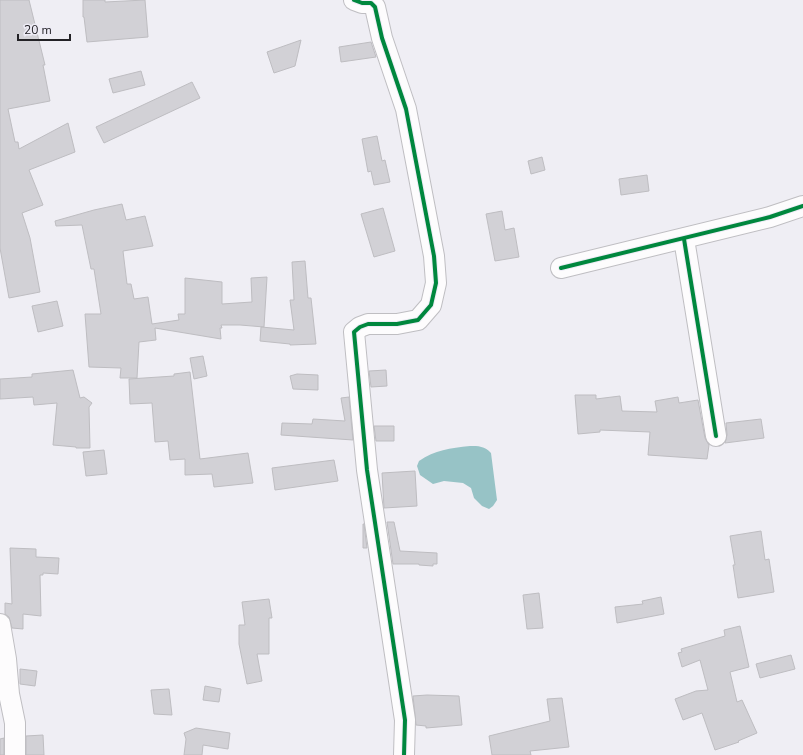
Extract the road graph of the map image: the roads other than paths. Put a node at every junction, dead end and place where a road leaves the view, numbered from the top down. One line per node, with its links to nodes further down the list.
1 (354, 0): 8 (street)
2 (803, 206): 3 (street)
3 (684, 239): 4 (street); 5 (street)
4 (561, 268)
5 (716, 436)
6 (0, 624): 7 (street)
7 (15, 755)
8 (404, 755)

